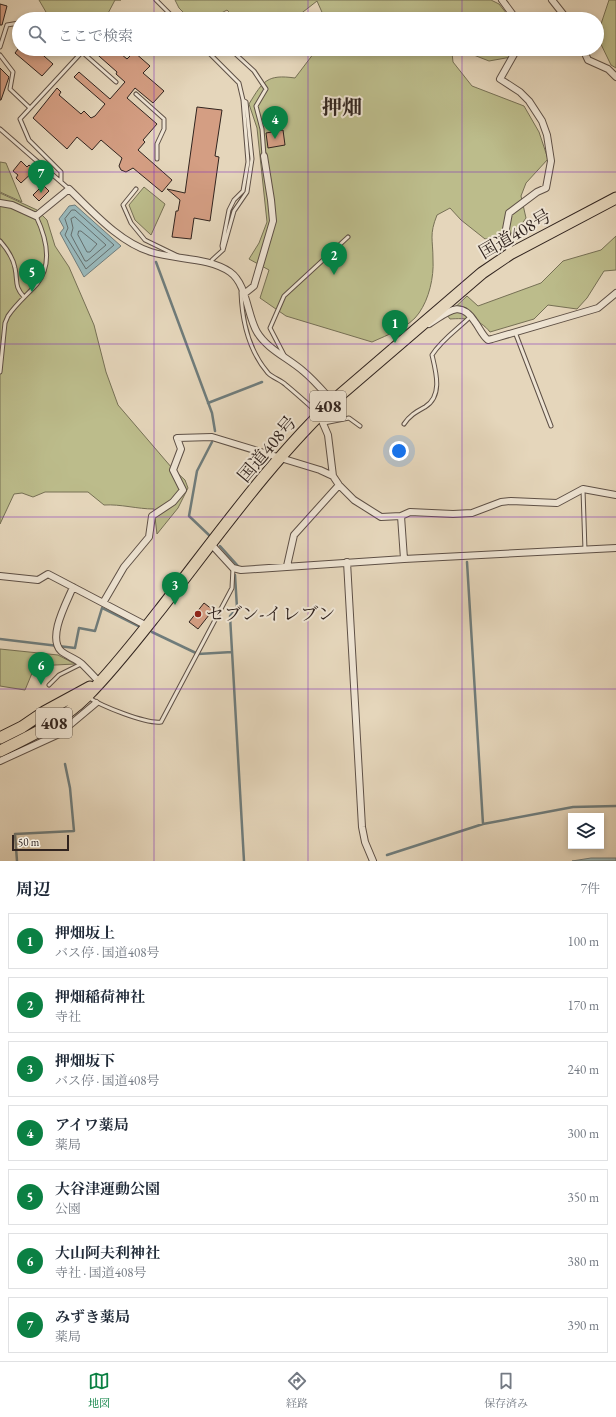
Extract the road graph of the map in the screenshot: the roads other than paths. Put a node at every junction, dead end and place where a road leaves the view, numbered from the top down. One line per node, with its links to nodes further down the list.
1 (156, 0): 4 (lane)
2 (502, 0): 5 (street)
3 (552, 0): 6 (street)
4 (168, 12)
5 (511, 12)
6 (561, 12)
7 (12, 24): 8 (lane)
8 (0, 48)
9 (0, 54): 19 (lane)
10 (78, 56): 19 (lane)
11 (87, 56): 17 (lane)
12 (212, 56): 33 (lane)
13 (238, 56): 21 (lane)
14 (513, 56): 31 (street)
15 (586, 56): 16 (street)
16 (616, 77)
17 (116, 82)
18 (136, 94): 22 (lane)
19 (30, 108): 23 (lane)
20 (0, 129): 23 (lane)
21 (264, 156): 34 (street)
22 (157, 158)
23 (61, 181): 24 (lane)
24 (69, 189): 28 (street); 32 (street)
25 (136, 189): 32 (lane)
26 (616, 198): 31 (highway, 国道408号 / 408)
27 (0, 203): 28 (street)
28 (36, 216): 36 (lane)
29 (348, 237): 40 (lane)
30 (0, 241): 36 (lane)
31 (510, 254): 39 (highway, 国道408号 / 408)
32 (181, 259): 33 (street)
33 (211, 265): 34 (street)
34 (242, 291): 40 (street); 43 (lane)
35 (616, 293): 38 (street)
36 (24, 297): 41 (lane)
37 (471, 316): 38 (street); 39 (street); 44 (lane)
38 (515, 332): 46 (lane)
39 (395, 349): 42 (highway, 国道408号 / 408)
40 (285, 356): 42 (street)
41 (0, 372)
42 (333, 402): 43 (highway, 国道408号 / 408)
43 (321, 419): 45 (lane); 47 (highway, 国道408号 / 408); 48 (street)
44 (404, 424)
45 (360, 426)
46 (551, 426)
47 (280, 458): 48 (street); 53 (highway, 国道408号 / 408); 62 (street)
48 (333, 476): 49 (street)
49 (339, 485): 52 (street); 58 (street)
50 (583, 489): 51 (street); 52 (street); 55 (lane)
51 (616, 495)
52 (401, 516): 56 (street)
53 (211, 544): 59 (street); 63 (highway, 国道408号 / 408)
54 (616, 548): 55 (street)
55 (584, 550): 56 (street)
56 (404, 559): 57 (street)
57 (347, 562): 58 (street); 71 (street)
58 (287, 566): 59 (street)
59 (233, 568): 67 (lane)
60 (0, 576): 61 (street)
61 (73, 587): 62 (street); 64 (street)
62 (103, 603): 63 (street)
63 (148, 626): 65 (highway, 国道408号 / 408)
64 (81, 664): 65 (street); 66 (lane)
65 (99, 682): 67 (highway, 国道408号 / 408); 68 (highway, 国道408号)
66 (49, 684)
67 (91, 700): 69 (highway, 国道408号 / 408); 70 (street)
68 (0, 738)
69 (0, 751)
70 (0, 761)
71 (373, 861)

